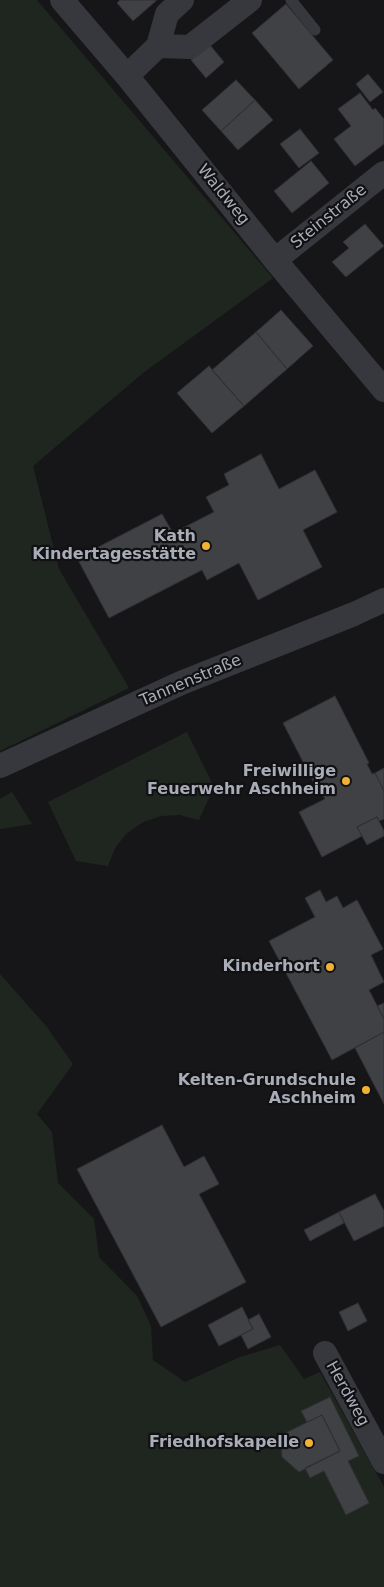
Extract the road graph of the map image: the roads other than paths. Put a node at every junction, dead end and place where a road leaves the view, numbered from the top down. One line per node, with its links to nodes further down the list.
1 (62, 0): 7 (street, Waldweg)
2 (182, 0): 6 (street)
3 (250, 0): 6 (street)
4 (291, 0): 5 (lane)
5 (316, 30)
6 (158, 46): 7 (street)
7 (127, 76): 9 (street, Waldweg)
8 (384, 173): 9 (street, Steinstraße)
9 (275, 260): 10 (street, Waldweg)
10 (384, 390)
11 (384, 600): 12 (street, Tannenstraße)
12 (0, 766)
13 (325, 1353): 14 (street, Herdweg)
14 (384, 1462)

